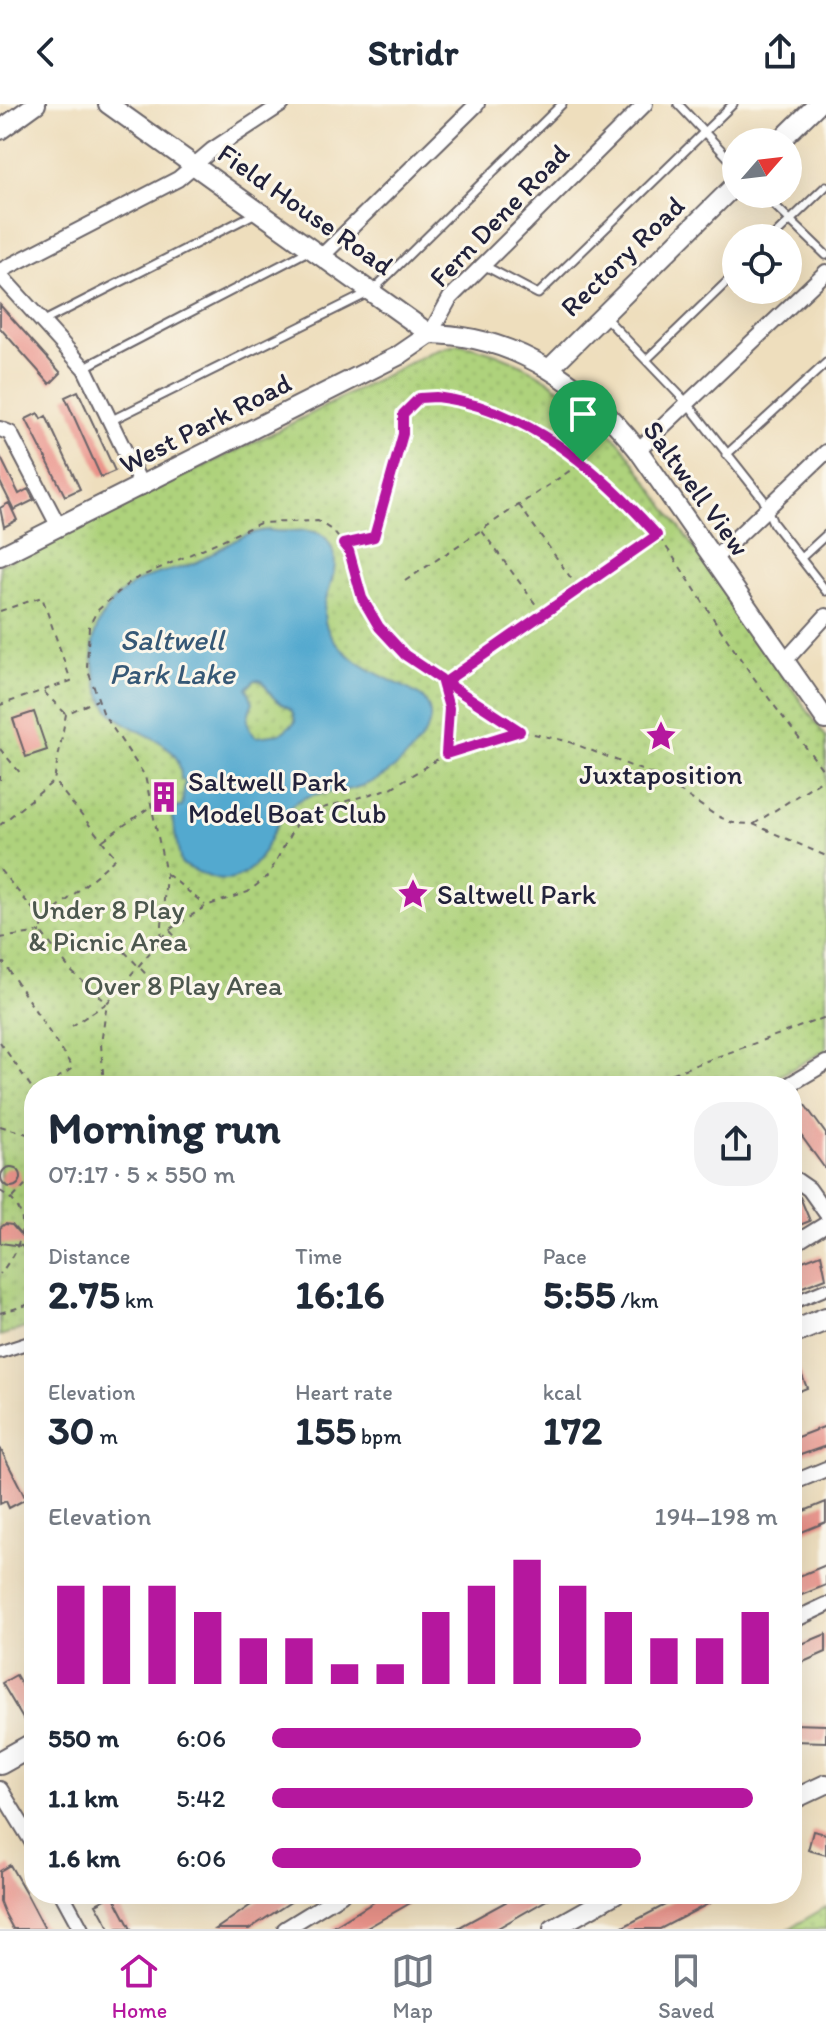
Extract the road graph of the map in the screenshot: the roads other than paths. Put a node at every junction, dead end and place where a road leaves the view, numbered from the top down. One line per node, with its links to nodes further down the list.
1 (36, 104): 11 (street)
2 (108, 104): 14 (street, Field House Road)
3 (282, 104): 14 (street)
4 (477, 104): 21 (street)
5 (562, 104): 27 (lane)
6 (645, 104): 23 (street, Fern Dene Road)
7 (678, 104): 12 (lane)
8 (733, 104): 12 (lane)
9 (818, 104): 10 (street)
10 (793, 128)
11 (0, 130)
12 (704, 132): 13 (lane); 23 (lane)
13 (722, 151)
14 (195, 165): 18 (street, Field House Road); 25 (street)
15 (826, 186): 19 (lane)
16 (722, 198): 28 (street, Rectory Road)
17 (778, 208): 19 (lane)
18 (260, 211): 21 (street, Field House Road); 29 (lane)
19 (790, 220): 20 (lane); 22 (lane)
20 (786, 224)
21 (318, 251): 27 (street, Field House Road); 33 (lane)
22 (826, 255)
23 (483, 265): 30 (street, Fern Dene Road)
24 (826, 272): 35 (street)
25 (0, 273): 29 (street)
26 (722, 287): 31 (lane)
27 (372, 291): 30 (street, Field House Road); 36 (lane)
28 (602, 314): 31 (lane); 34 (street, Rectory Road)
29 (42, 322): 33 (street)
30 (430, 334): 34 (street, Saltwell View); 41 (street, West Park Road)
31 (647, 359): 35 (lane)
32 (826, 363): 40 (lane)
33 (83, 368): 36 (street)
34 (549, 369): 38 (street, Saltwell View)
35 (688, 404): 38 (street); 40 (lane)
36 (110, 421): 41 (street)
37 (0, 429): 43 (street)
38 (638, 450): 47 (street, Saltwell View)
39 (826, 452): 42 (street)
40 (726, 455): 42 (lane)
41 (142, 487): 43 (street, West Park Road)
42 (767, 508): 46 (lane); 47 (street)
43 (59, 527): 45 (street, West Park Road)
44 (826, 535): 46 (lane)
45 (0, 556)
46 (801, 558): 48 (lane)
47 (714, 559): 50 (street, Saltwell View)
48 (826, 591)
49 (826, 616): 50 (street)
50 (784, 662): 51 (street, Saltwell View)
51 (826, 720)
52 (825, 1067): 53 (street)
53 (802, 1078)
54 (802, 1184): 55 (street)
55 (826, 1213)
56 (826, 1224): 57 (street)
57 (802, 1239)
58 (826, 1289): 59 (street)
59 (802, 1299)
60 (826, 1319): 61 (main road)
61 (802, 1329)
62 (24, 1344): 63 (street)
63 (0, 1352)
64 (826, 1469): 65 (street)
65 (802, 1479)
66 (826, 1605): 67 (street)
67 (802, 1616)
68 (24, 1750): 69 (main road)
69 (0, 1763)
70 (826, 1784): 72 (street)
71 (0, 1789): 73 (street)
72 (802, 1795)
73 (24, 1829)
74 (67, 1904): 77 (street)
75 (326, 1904): 78 (street)
76 (597, 1904): 79 (street)
77 (81, 1929)
78 (285, 1929)
79 (553, 1929)

